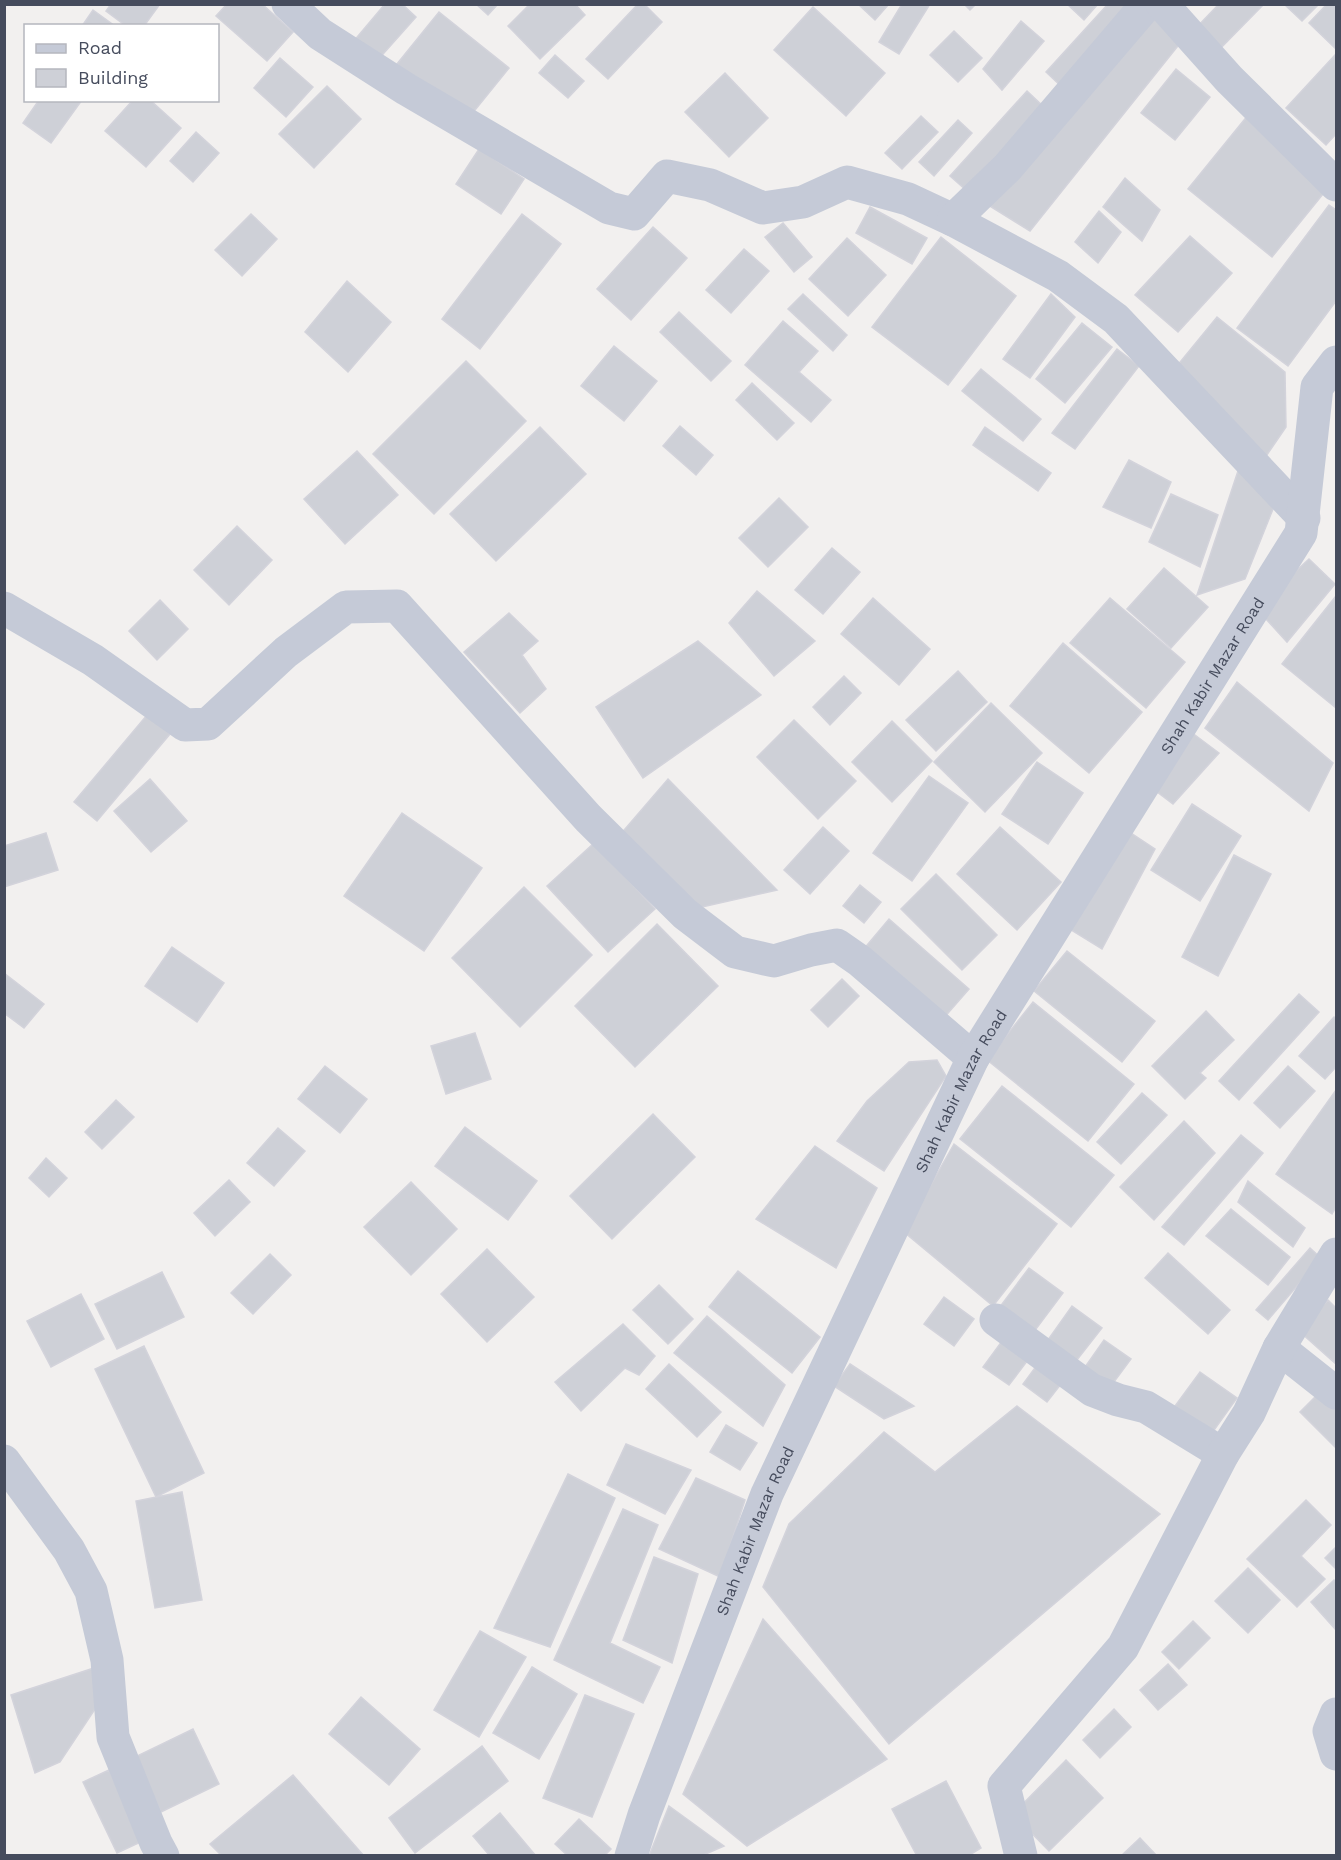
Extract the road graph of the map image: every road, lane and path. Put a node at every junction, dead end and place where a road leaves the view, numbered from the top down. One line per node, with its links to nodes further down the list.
1 (288, 4): 5 (street)
2 (1147, 4): 5 (street)
3 (1162, 4): 4 (street)
4 (1336, 185)
5 (953, 220): 7 (street)
6 (1336, 362): 7 (street, Shah Kabir Mazar Road)
7 (1304, 518): 9 (street, Shah Kabir Mazar Road)
8 (4, 608): 9 (street)
9 (973, 1058): 19 (street, Shah Kabir Mazar Road)
10 (1336, 1254): 12 (street)
11 (996, 1320): 14 (street)
12 (1279, 1348): 13 (street); 14 (street)
13 (1336, 1394)
14 (1223, 1454): 20 (street)
15 (4, 1461): 18 (street)
16 (1336, 1714): 17 (street)
17 (1336, 1754)
18 (164, 1856)
19 (631, 1856)
20 (1021, 1856)

